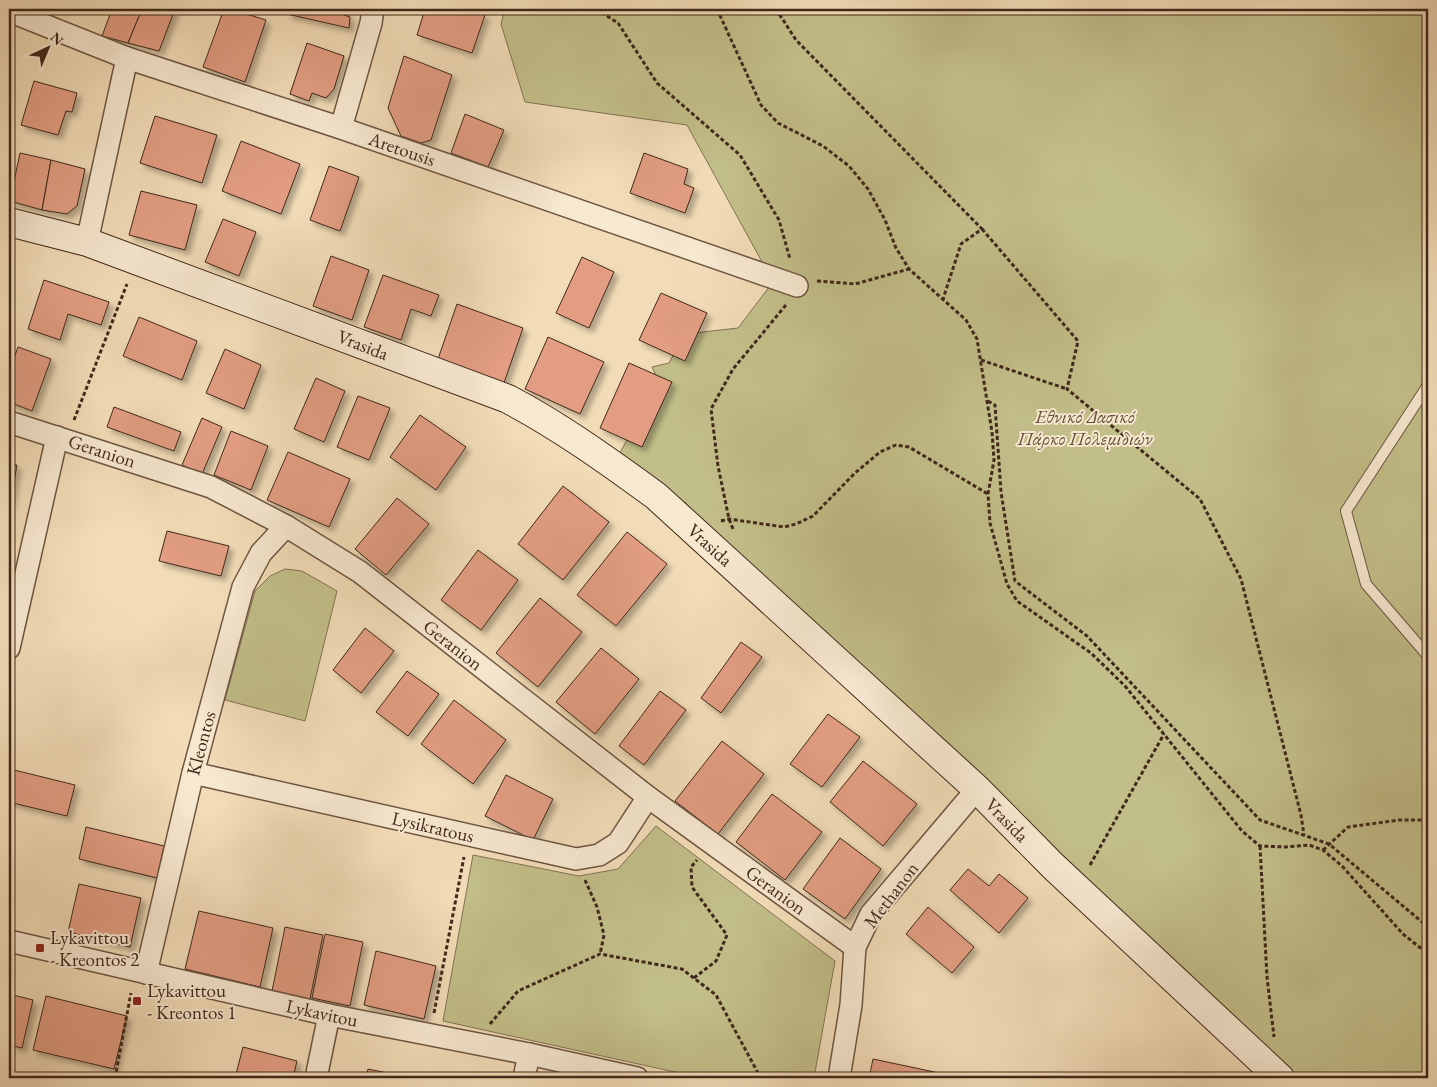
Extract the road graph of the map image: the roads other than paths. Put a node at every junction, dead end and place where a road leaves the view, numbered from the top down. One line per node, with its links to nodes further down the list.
1 (373, 9): 4 (street)
2 (9, 11): 3 (street, Aretousis)
3 (126, 58): 4 (street, Aretousis); 6 (street)
4 (341, 128): 7 (street, Aretousis)
5 (9, 222): 6 (street, Vrasida)
6 (87, 242): 15 (street, Vrasida)
7 (797, 286)
8 (1428, 385): 13 (lane)
9 (9, 422): 10 (street, Geranion)
10 (61, 438): 11 (street, Geranion); 12 (street)
11 (286, 526): 14 (street, Kleontos); 16 (street, Geranion)
12 (9, 648)
13 (1428, 656)
14 (193, 773): 16 (street, Lysikratous); 19 (street, Kleontos)
15 (977, 789): 18 (street, Methanon); 22 (street, Vrasida)
16 (648, 797): 18 (street, Geranion)
17 (9, 941): 19 (street, Lykavitou)
18 (855, 947): 26 (street, Methanon)
19 (141, 972): 20 (street, Lykavitou)
20 (329, 1015): 21 (street, Lykavitou); 23 (street)
21 (529, 1054): 24 (street); 25 (street, Lykavitou)
22 (1272, 1075)
23 (316, 1078)
24 (524, 1078)
25 (637, 1078)
26 (839, 1078)

